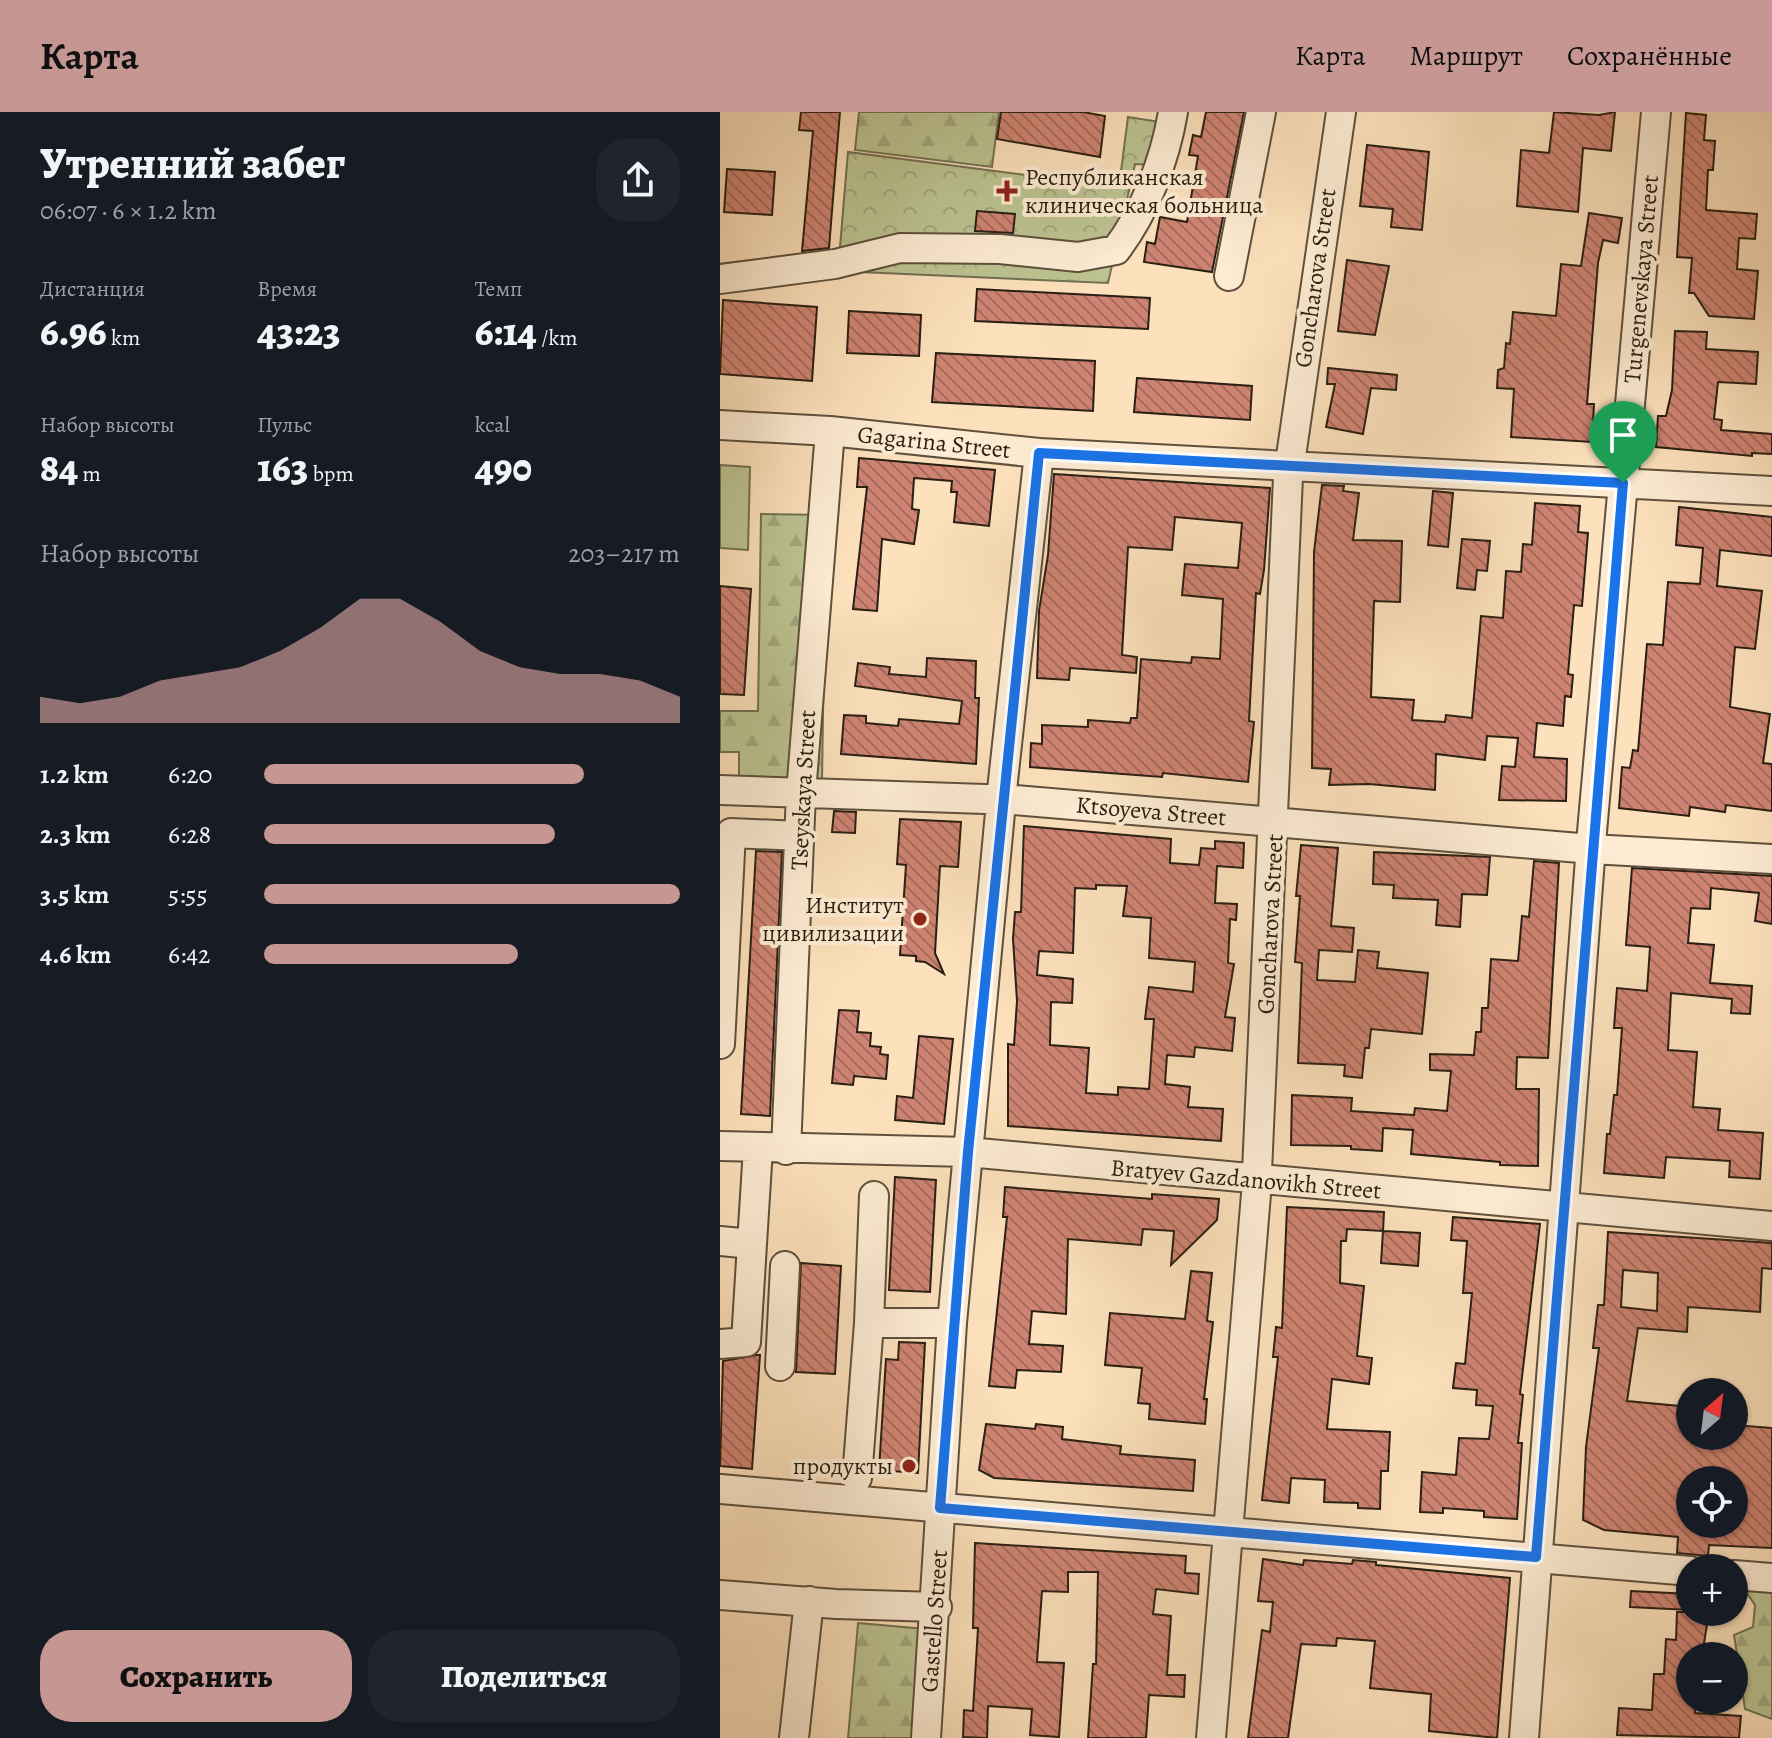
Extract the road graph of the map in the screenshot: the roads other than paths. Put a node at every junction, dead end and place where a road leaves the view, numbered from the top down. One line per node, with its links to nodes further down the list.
1 (1173, 112): 6 (street)
2 (1261, 112): 5 (street)
3 (1341, 112): 10 (street, Goncharova Street)
4 (1656, 112): 11 (street, Turgenevskaya Street)
5 (1229, 276)
6 (720, 279)
7 (720, 425): 8 (street, Gagarina Street)
8 (830, 431): 9 (street, Gagarina Street); 14 (street, Tseyskaya Street)
9 (1039, 453): 10 (street, Gagarina Street); 15 (street, Gastello Street)
10 (1289, 465): 11 (street, Gagarina Street); 16 (street, Goncharova Street)
11 (1623, 483): 12 (street, Gagarina Street); 18 (street, Turgenevskaya Street)
12 (1772, 491)
13 (720, 790): 14 (street, Ktsoyeva Street)
14 (801, 793): 15 (street, Ktsoyeva Street); 17 (street, Tseyskaya Street)
15 (1001, 799): 16 (street, Ktsoyeva Street); 23 (street, Gastello Street)
16 (1275, 821): 18 (street, Ktsoyeva Street); 24 (street, Goncharova Street)
17 (800, 836): 20 (street); 22 (street, Tseyskaya Street)
18 (1591, 849): 19 (street, Ktsoyeva Street); 26 (street, Turgenevskaya Street)
19 (1772, 859)
20 (720, 1044)
21 (720, 1146): 22 (street, Bratyev Gazdanovikh Street)
22 (772, 1149): 23 (street, Bratyev Gazdanovikh Street); 29 (street, Tseyskaya Street)
23 (968, 1152): 24 (street, Bratyev Gazdanovikh Street); 32 (street, Gastello Street)
24 (1257, 1179): 26 (street, Bratyev Gazdanovikh Street); 40 (street, Goncharova Street)
25 (874, 1196): 31 (street)
26 (1565, 1209): 27 (street, Bratyev Gazdanovikh Street); 41 (street, Turgenevskaya Street)
27 (1772, 1226)
28 (720, 1241): 29 (street)
29 (752, 1244): 33 (street, Tseyskaya Street)
30 (785, 1266): 34 (street)
31 (869, 1323): 32 (street); 37 (street)
32 (952, 1323): 39 (street, Gastello Street)
33 (747, 1328): 34 (street); 35 (street)
34 (782, 1329): 36 (street)
35 (720, 1344)
36 (780, 1366)
37 (857, 1478)
38 (720, 1489): 39 (street)
39 (940, 1508): 40 (street); 47 (street, Gastello Street)
40 (1227, 1531): 41 (street); 50 (street, Goncharova Street)
41 (1536, 1557): 42 (street); 51 (street, Turgenevskaya Street)
42 (1676, 1570)
43 (1748, 1576): 44 (street)
44 (1772, 1578)
45 (720, 1595): 46 (street)
46 (809, 1601): 47 (street); 48 (street)
47 (937, 1607): 49 (street, Gastello Street)
48 (794, 1738)
49 (926, 1738)
50 (1211, 1738)
51 (1524, 1738)

